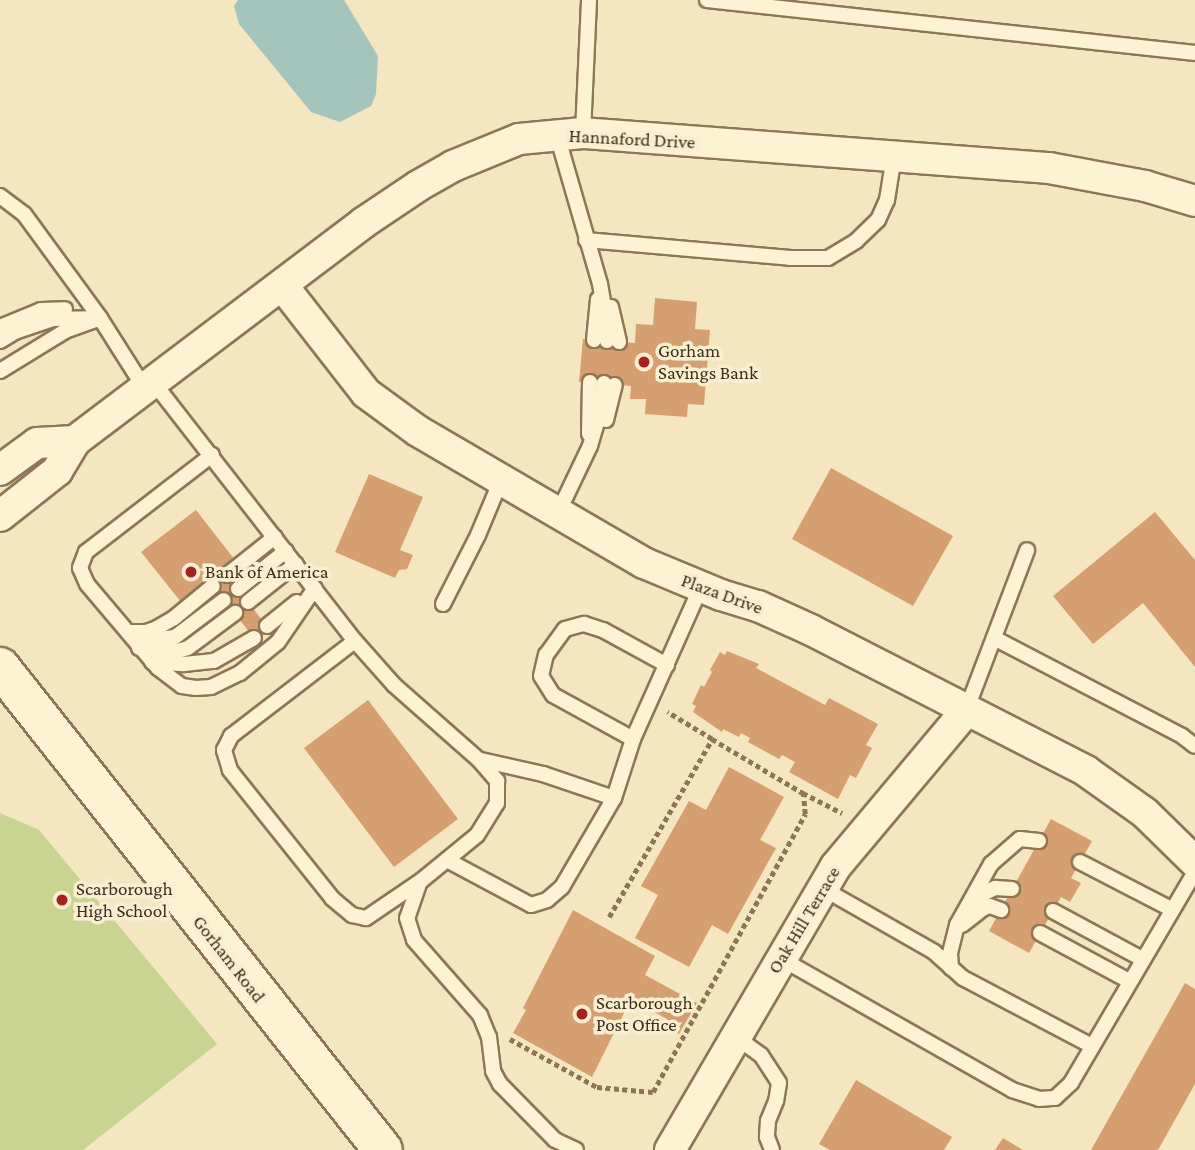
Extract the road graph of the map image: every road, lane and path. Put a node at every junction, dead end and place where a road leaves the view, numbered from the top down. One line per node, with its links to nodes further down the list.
1 (589, 0): 4 (lane)
2 (706, 0): 3 (lane)
3 (1195, 53)
4 (570, 134): 5 (street, Hannaford Drive); 8 (lane); 10 (street, Hannaford Drive)
5 (894, 156): 7 (street, Hannaford Drive); 8 (lane)
6 (0, 197): 11 (lane)
7 (1195, 201)
8 (586, 240): 9 (lane)
9 (600, 284): 9 (lane)
10 (282, 285): 15 (street, Hannaford Drive); 20 (street, Plaza Drive)
11 (100, 318): 12 (lane); 13 (lane); 14 (lane); 15 (lane)
12 (0, 327)
13 (0, 341)
14 (0, 371)
15 (150, 386): 16 (street, Hannaford Drive); 18 (lane)
16 (75, 441): 19 (street); 22 (street, Hannaford Drive)
17 (590, 446): 17 (lane); 21 (lane)
18 (212, 455): 23 (lane); 39 (lane)
19 (0, 470)
20 (501, 480): 21 (street, Plaza Drive); 34 (lane)
21 (558, 513): 29 (street, Plaza Drive)
22 (0, 516)
23 (275, 537): 25 (lane); 27 (lane)
24 (1027, 550): 38 (lane)
25 (286, 551): 26 (lane); 31 (lane)
26 (296, 564): 30 (lane); 33 (lane)
27 (227, 575)
28 (213, 586): 39 (lane)
29 (701, 587): 42 (lane); 45 (street, Plaza Drive)
30 (315, 588): 36 (lane); 40 (lane); 41 (lane)
31 (238, 589)
32 (224, 600): 39 (lane)
33 (248, 602)
34 (443, 604)
35 (234, 613): 39 (lane)
36 (267, 626)
37 (254, 638): 41 (lane)
38 (993, 638): 45 (lane); 48 (lane)
39 (131, 639): 41 (lane)
40 (355, 641): 49 (lane); 58 (lane)
41 (152, 662)
42 (667, 665): 46 (lane); 46 (lane)
43 (0, 667): 75 (main road, Gorham Road)
44 (669, 699): 47 (path)
45 (966, 710): 56 (street, Plaza Drive); 59 (street, Oak Hill Terrace)
46 (633, 739): 51 (lane)
47 (712, 739): 50 (path); 65 (path)
48 (1195, 746)
49 (479, 760): 51 (lane); 54 (lane)
50 (803, 793): 52 (path); 72 (path)
51 (614, 798): 54 (lane)
52 (849, 815)
53 (1039, 841): 61 (lane)
54 (447, 860): 58 (lane)
55 (1080, 862): 62 (lane)
56 (1195, 862)
57 (1195, 872): 62 (lane)
58 (422, 880): 72 (lane)
59 (822, 888): 68 (street, Oak Hill Terrace); 70 (lane)
60 (1012, 889): 61 (lane)
61 (972, 899): 67 (lane)
62 (1171, 909): 69 (lane)
63 (1001, 910): 67 (lane)
64 (1053, 911): 69 (lane)
65 (609, 917)
66 (1040, 933): 71 (lane)
67 (953, 938): 70 (lane)
68 (780, 958): 73 (street, Oak Hill Terrace); 74 (lane)
69 (1142, 959): 71 (lane)
70 (951, 968): 74 (lane)
71 (1129, 981): 74 (lane)
72 (489, 1037): 76 (lane)
73 (736, 1037): 77 (street, Oak Hill Terrace); 78 (lane)
74 (1092, 1046)
75 (383, 1150)
76 (576, 1150)
77 (670, 1150)
78 (772, 1150)

